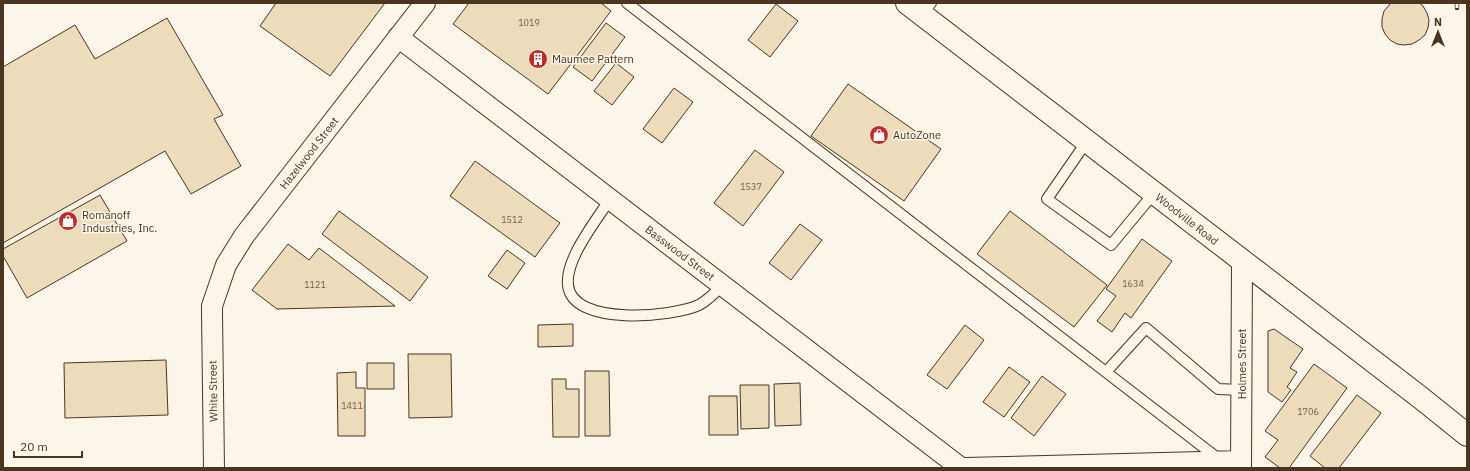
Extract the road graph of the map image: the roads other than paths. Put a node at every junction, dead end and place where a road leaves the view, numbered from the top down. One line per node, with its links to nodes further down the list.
1 (425, 3): 4 (street, Hazelwood Street)
2 (627, 3): 11 (lane)
3 (920, 7): 5 (main road, Woodville Road)
4 (398, 37): 7 (street, Basswood Street); 10 (street, Hazelwood Street)
5 (1087, 141): 6 (main road, Woodville Road); 6 (lane)
6 (1154, 193): 8 (main road, Woodville Road)
7 (610, 199): 9 (street, Basswood Street); 9 (lane)
8 (1242, 261): 12 (street, Holmes Street); 13 (main road, Woodville Road)
9 (722, 285): 16 (street, Basswood Street)
10 (212, 313): 15 (street, White Street)
11 (1106, 372): 12 (lane); 14 (lane)
12 (1241, 390): 14 (street, Holmes Street)
13 (1467, 435)
14 (1235, 464): 17 (street)
15 (214, 468)
16 (961, 468)
17 (965, 468)

